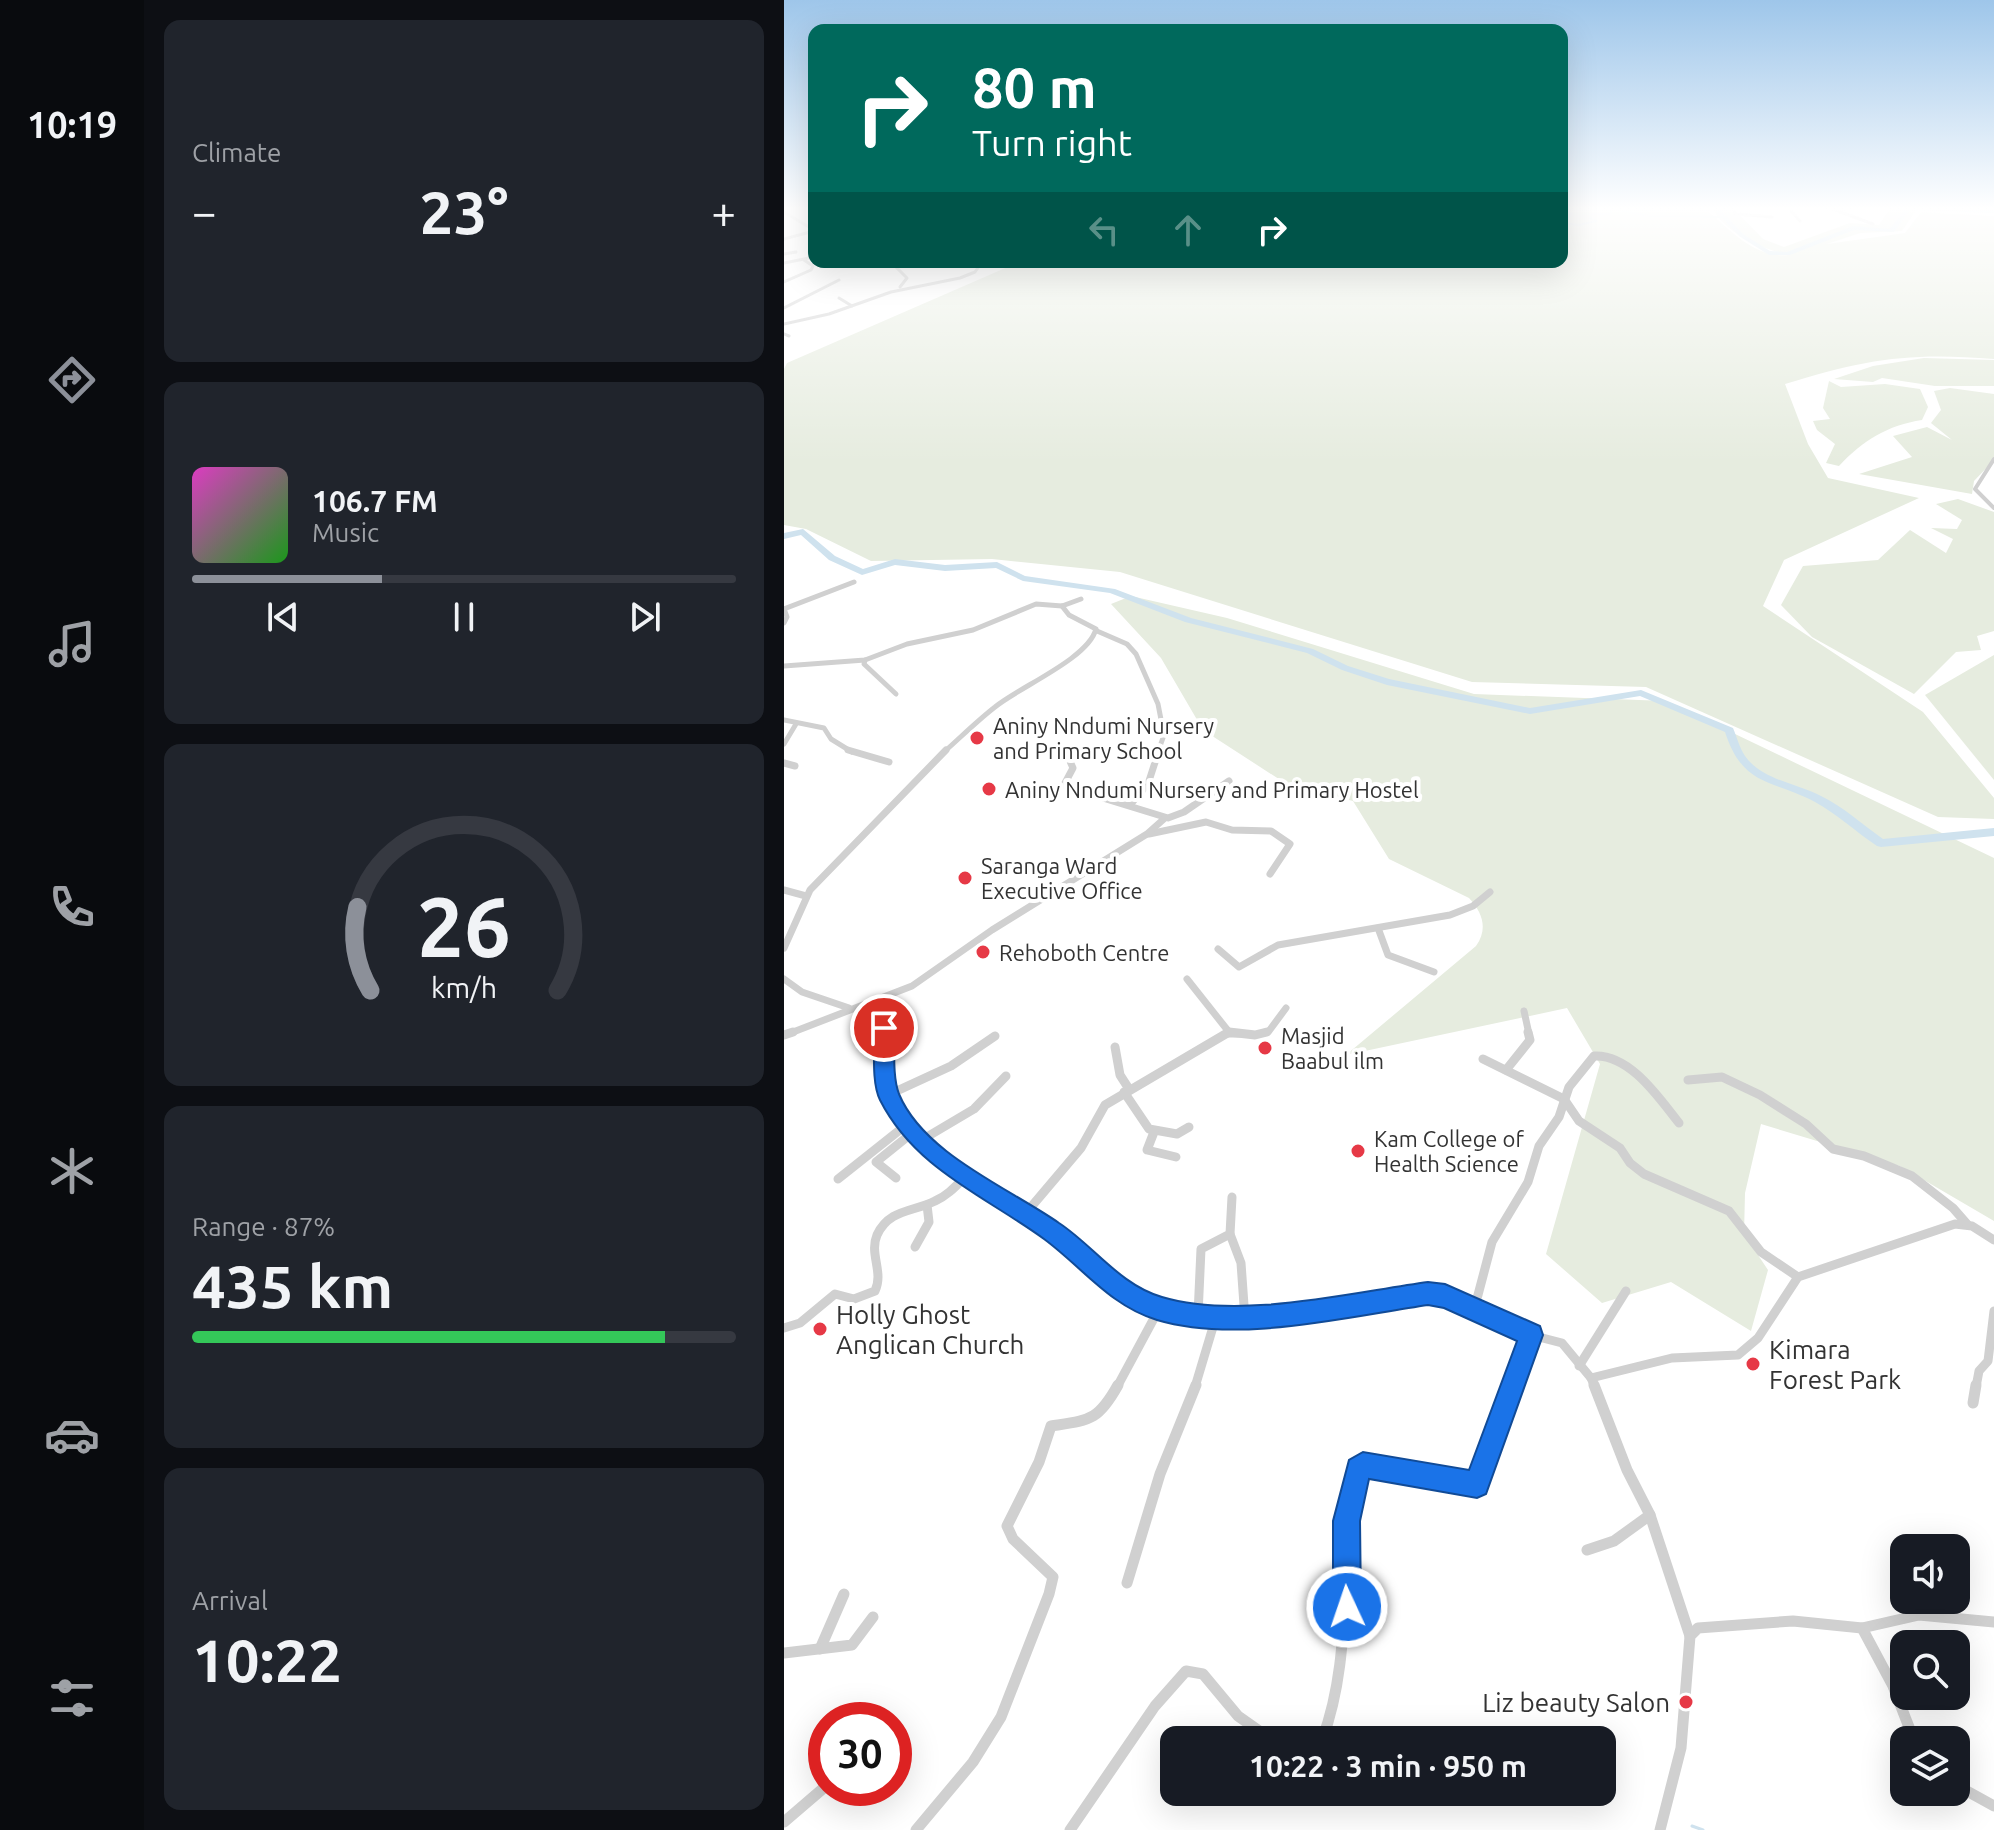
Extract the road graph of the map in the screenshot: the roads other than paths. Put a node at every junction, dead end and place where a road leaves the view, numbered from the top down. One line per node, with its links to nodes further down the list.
1 (815, 292): 5 (street)
2 (890, 292): 4 (street)
3 (839, 298): 4 (street)
4 (852, 306): 6 (street)
5 (784, 308)
6 (784, 324)
7 (1994, 459): 8 (street)
8 (1994, 508)
9 (854, 582): 12 (street)
10 (1081, 599): 11 (street)
11 (1062, 606): 14 (street); 15 (street)
12 (784, 609): 13 (street)
13 (784, 623)
14 (1097, 631): 26 (street); 32 (street)
15 (865, 660): 16 (street); 17 (street)
16 (784, 667)
17 (896, 694)
18 (784, 720): 19 (street)
19 (796, 724): 20 (street); 22 (street)
20 (784, 744)
21 (1069, 759): 26 (street)
22 (889, 762)
23 (784, 763): 24 (street)
24 (795, 766)
25 (1229, 781): 27 (street)
26 (1130, 805): 27 (street)
27 (1165, 818): 28 (street)
28 (1147, 834): 29 (street); 39 (street)
29 (1270, 874)
30 (784, 890): 32 (street)
31 (1490, 892): 33 (street)
32 (806, 896): 34 (street)
33 (1378, 928): 35 (street); 36 (street)
34 (784, 948)
35 (1218, 949)
36 (1434, 972)
37 (784, 979): 40 (street)
38 (1187, 979): 43 (street)
39 (875, 1001): 40 (street); 52 (street)
40 (849, 1008): 44 (street)
41 (1286, 1008): 43 (street)
42 (1524, 1011): 48 (street)
43 (1229, 1032): 51 (street)
44 (784, 1035)
45 (995, 1036): 52 (street)
46 (1115, 1047): 51 (street)
47 (1483, 1059): 48 (street)
48 (1506, 1070): 53 (street)
49 (1006, 1076): 58 (street)
50 (1688, 1080): 66 (street)
51 (1126, 1091): 57 (street); 65 (street)
52 (888, 1095): 56 (street)
53 (1564, 1099): 54 (street); 70 (street); 73 (street)
54 (1679, 1123)
55 (1189, 1127): 57 (street)
56 (909, 1129): 58 (street); 61 (street); 62 (street)
57 (1154, 1132): 59 (street)
58 (920, 1141): 60 (street)
59 (1176, 1157)
60 (965, 1177): 64 (street); 65 (street)
61 (896, 1178)
62 (838, 1179)
63 (1232, 1197): 67 (street)
64 (927, 1205): 69 (street); 78 (street)
65 (1026, 1213): 72 (street)
66 (1967, 1224): 68 (street); 70 (street)
67 (1230, 1234): 75 (street); 77 (street)
68 (1994, 1240)
69 (915, 1247)
70 (1798, 1277): 81 (street)
71 (1626, 1291): 80 (street)
72 (1159, 1309): 75 (street); 100 (street)
73 (1474, 1310): 77 (street); 79 (street)
74 (1994, 1311): 82 (street)
75 (1198, 1315): 76 (street)
76 (1216, 1317): 77 (street); 85 (street)
77 (1245, 1319)
78 (784, 1328)
79 (1531, 1335): 80 (street); 94 (street)
80 (1579, 1366): 81 (street)
81 (1591, 1378): 83 (street)
82 (1973, 1403)
83 (1650, 1515): 84 (street); 90 (street)
84 (1587, 1550)
85 (1127, 1583)
86 (844, 1594): 91 (street)
87 (873, 1617): 91 (street)
88 (1994, 1622): 89 (street)
89 (1862, 1628): 90 (street); 95 (street)
90 (1690, 1636): 102 (street)
91 (820, 1649): 92 (street)
92 (784, 1653)
93 (1252, 1726): 101 (street)
94 (1327, 1726)
95 (1909, 1726)
96 (1970, 1793): 98 (street)
97 (808, 1801): 99 (street)
98 (1994, 1806)
99 (784, 1822)
100 (916, 1830)
101 (1070, 1830)
102 (1660, 1830)

